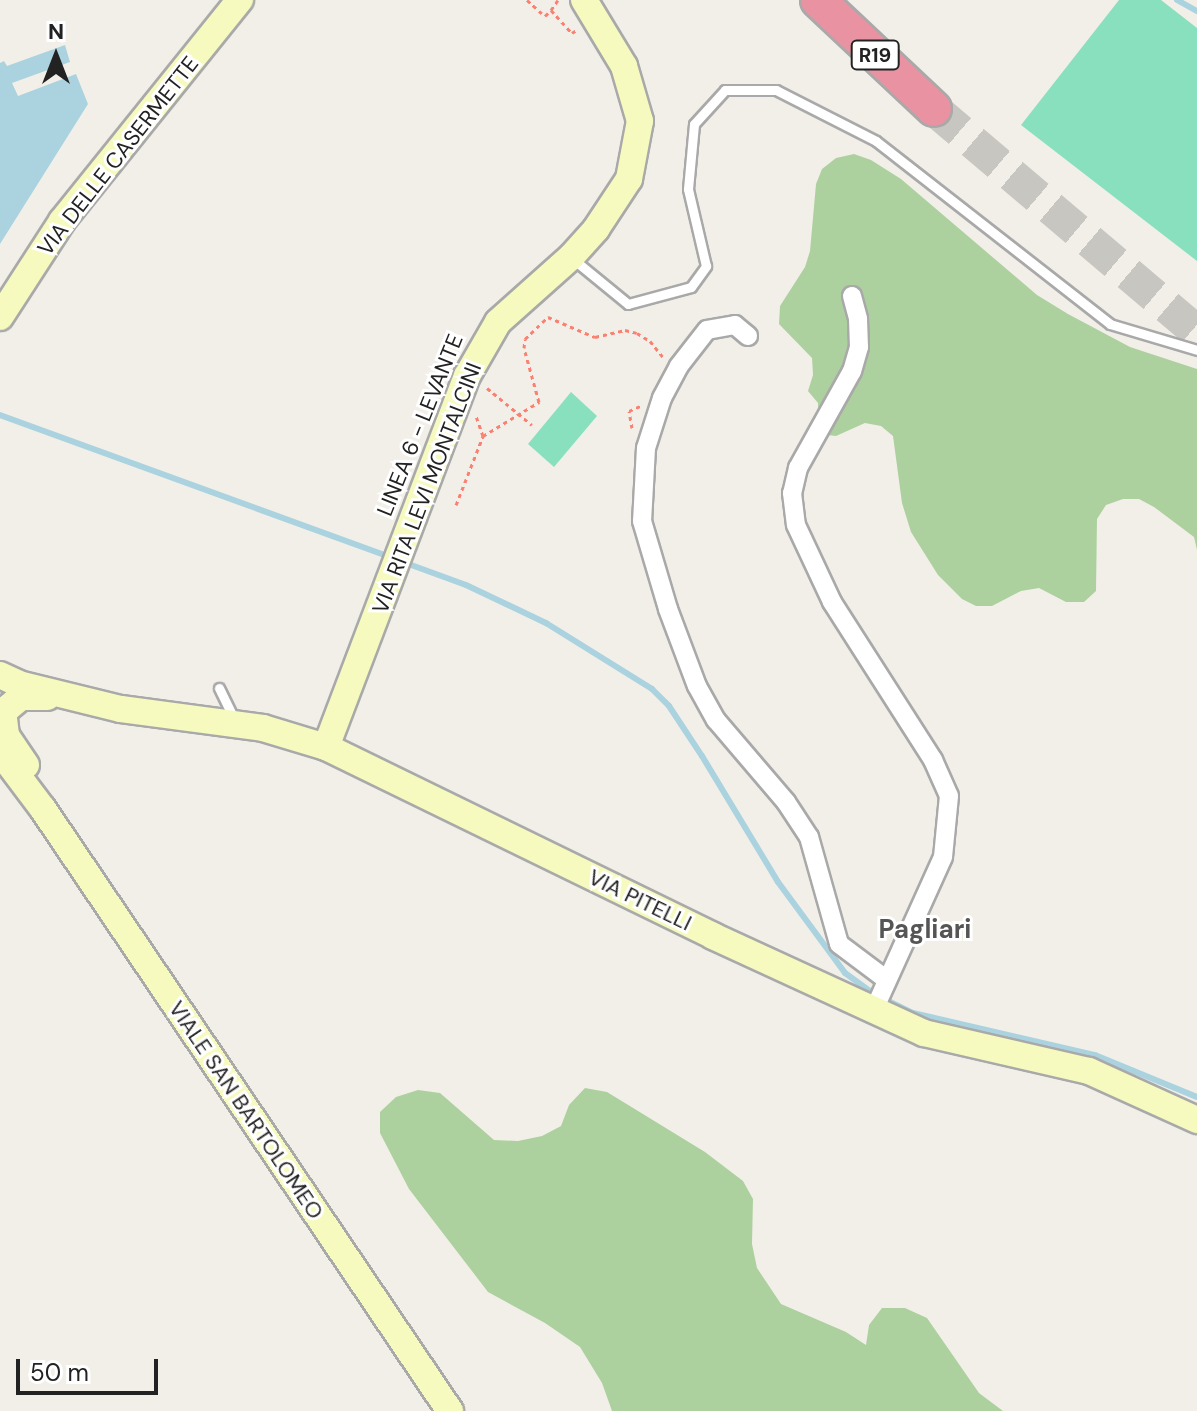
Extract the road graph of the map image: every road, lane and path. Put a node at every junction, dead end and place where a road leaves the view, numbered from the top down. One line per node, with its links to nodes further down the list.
1 (240, 0): 11 (main road, VIA DELLE CASERMETTE)
2 (527, 0): 6 (path)
3 (558, 0): 6 (path)
4 (584, 0): 9 (main road, VIA RITA LEVI MONTALCINI)
5 (818, 0): 8 (highway, R19)
6 (551, 10): 7 (path)
7 (580, 28)
8 (934, 109)
9 (571, 257): 13 (lane); 16 (main road, VIA RITA LEVI MONTALCINI)
10 (852, 296): 29 (street)
11 (0, 317)
12 (748, 336): 29 (street)
13 (1197, 350)
14 (666, 364): 18 (path)
15 (478, 380): 18 (path)
16 (457, 401): 20 (path); 28 (main road, VIA RITA LEVI MONTALCINI)
17 (642, 404): 21 (path)
18 (519, 415): 19 (path); 20 (path)
19 (532, 425)
20 (483, 436): 22 (path)
21 (634, 437)
22 (456, 505)
23 (0, 675): 25 (main road, VIA PITELLI)
24 (219, 688): 26 (lane)
25 (78, 698): 26 (main road, VIA PITELLI); 27 (main road, VIA PITELLI)
26 (237, 725): 28 (main road, VIA PITELLI)
27 (3, 744): 32 (main road, VIALE SAN BARTOLOMEO)
28 (326, 747): 30 (main road, VIA PITELLI)
29 (885, 982): 30 (street)
30 (874, 1009): 31 (main road, VIA PITELLI)
31 (1197, 1120)
32 (450, 1411)

